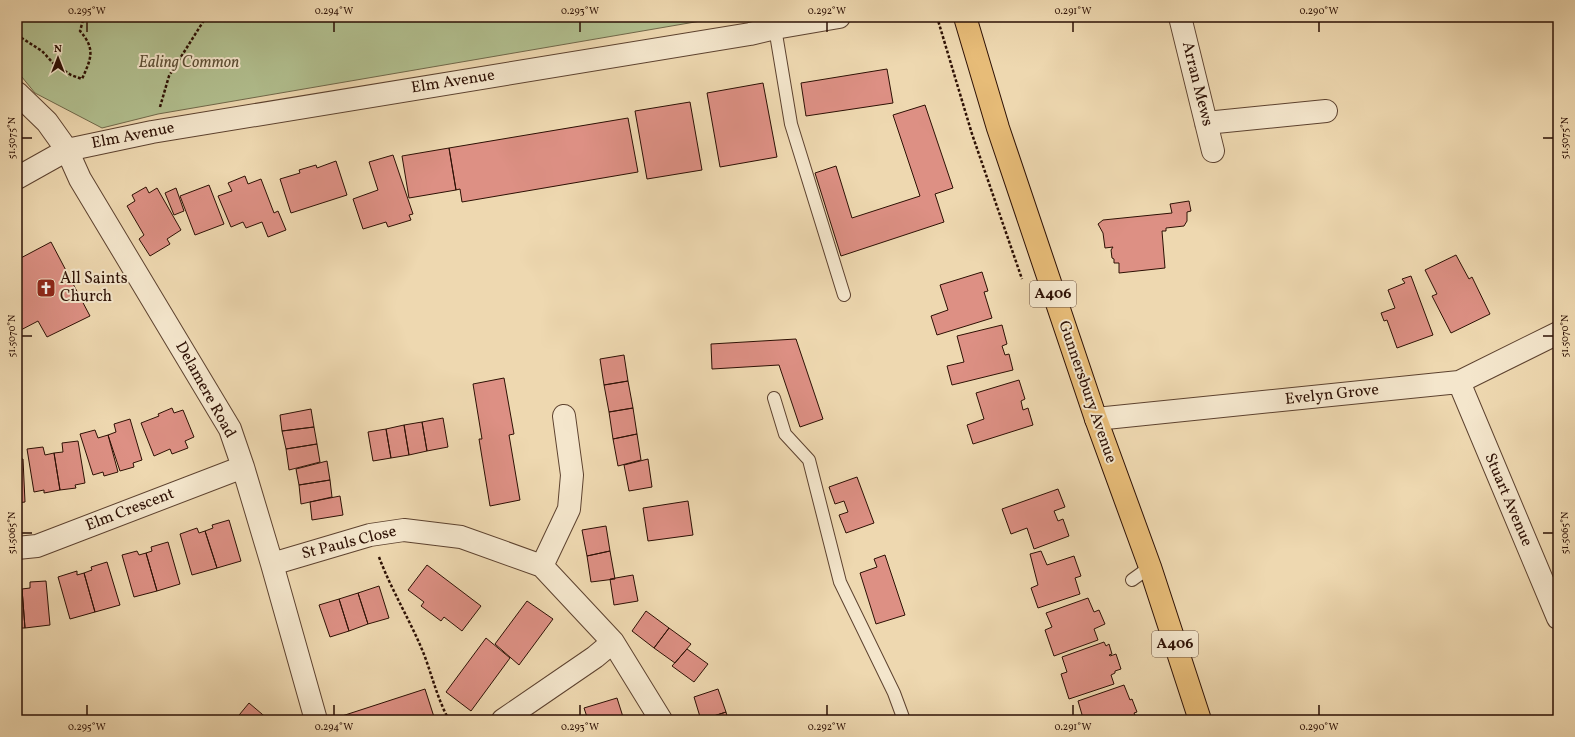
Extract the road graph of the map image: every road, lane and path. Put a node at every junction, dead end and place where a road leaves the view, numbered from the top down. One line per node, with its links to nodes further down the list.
1 (84, 17): 7 (path)
2 (206, 17): 11 (path)
3 (839, 17): 6 (street, Elm Avenue)
4 (965, 17): 20 (highway, Gunnersbury Avenue / A406)
5 (1180, 17): 10 (street, Arran Mews)
6 (775, 28): 11 (street, Elm Avenue); 15 (lane)
7 (17, 35)
8 (17, 93): 12 (street, Delamere Road)
9 (1326, 111): 10 (street)
10 (1206, 122): 13 (street, Arran Mews)
11 (152, 132): 12 (street, Elm Avenue)
12 (67, 150): 14 (street, Elm Avenue); 21 (street, Delamere Road)
13 (1213, 151)
14 (17, 178)
15 (844, 296)
16 (1558, 333): 17 (street, Evelyn Grove)
17 (1459, 382): 20 (street, Evelyn Grove); 26 (street, Stuart Avenue)
18 (774, 398): 32 (lane)
19 (564, 416): 25 (street)
20 (1096, 419): 33 (highway, Gunnersbury Avenue / A406)
21 (243, 467): 23 (street, Elm Crescent); 24 (street, Delamere Road)
22 (370, 535): 24 (street, St Pauls Close); 25 (street, St Pauls Close); 29 (path)
23 (17, 548)
24 (272, 564): 28 (street, Delamere Road)
25 (542, 566): 27 (street, St Pauls Close)
26 (1558, 618)
27 (613, 642): 30 (street); 31 (street, St Pauls Close)
28 (316, 720)
29 (449, 720)
30 (503, 720)
31 (661, 720)
32 (904, 720)
33 (1200, 720)

